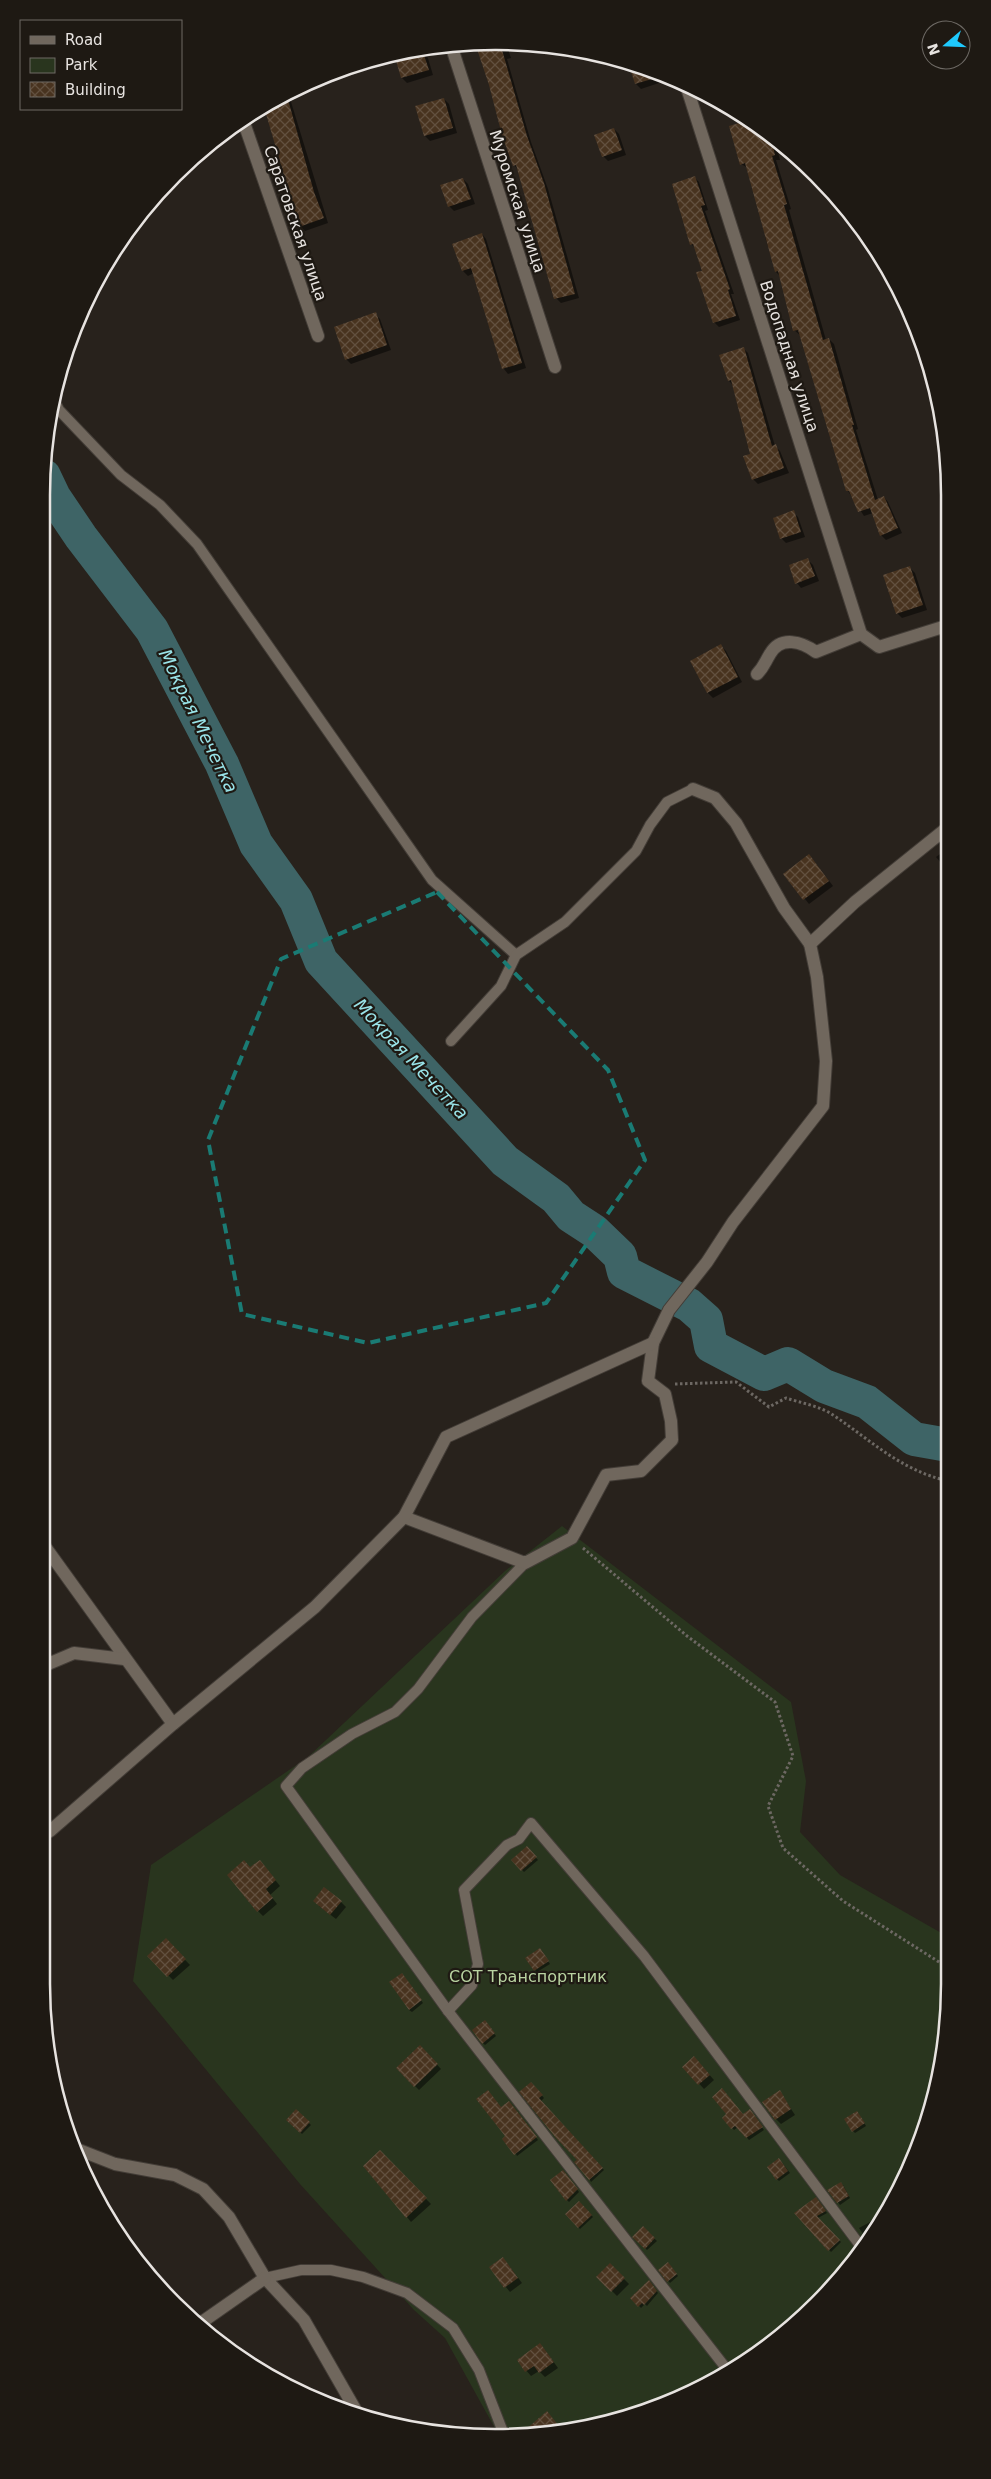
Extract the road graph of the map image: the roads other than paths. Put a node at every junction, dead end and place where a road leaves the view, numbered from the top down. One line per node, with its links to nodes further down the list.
1 (453, 52): 5 (street, Муромская улица)
2 (689, 94): 8 (street, Водопадная улица)
3 (245, 127): 4 (street, Саратовская улица)
4 (318, 336)
5 (555, 367)
6 (59, 410): 13 (lane)
7 (941, 627): 8 (street)
8 (861, 634): 9 (street)
9 (757, 674)
10 (693, 789): 12 (street); 13 (lane)
11 (941, 833): 12 (street)
12 (810, 944): 15 (street)
13 (516, 955): 14 (lane)
14 (451, 1041)
15 (653, 1343): 16 (street); 18 (street)
16 (404, 1517): 18 (street); 21 (street)
17 (50, 1554): 19 (street)
18 (525, 1563): 23 (lane)
19 (124, 1659): 20 (street); 21 (street)
20 (50, 1663)
21 (173, 1724): 22 (street)
22 (50, 1831)
23 (448, 2011): 25 (lane); 28 (lane)
24 (83, 2152): 26 (street)
25 (858, 2242)
26 (265, 2278): 27 (street); 29 (street); 30 (lane)
27 (205, 2320)
28 (724, 2365)
29 (353, 2405)
30 (502, 2429)

